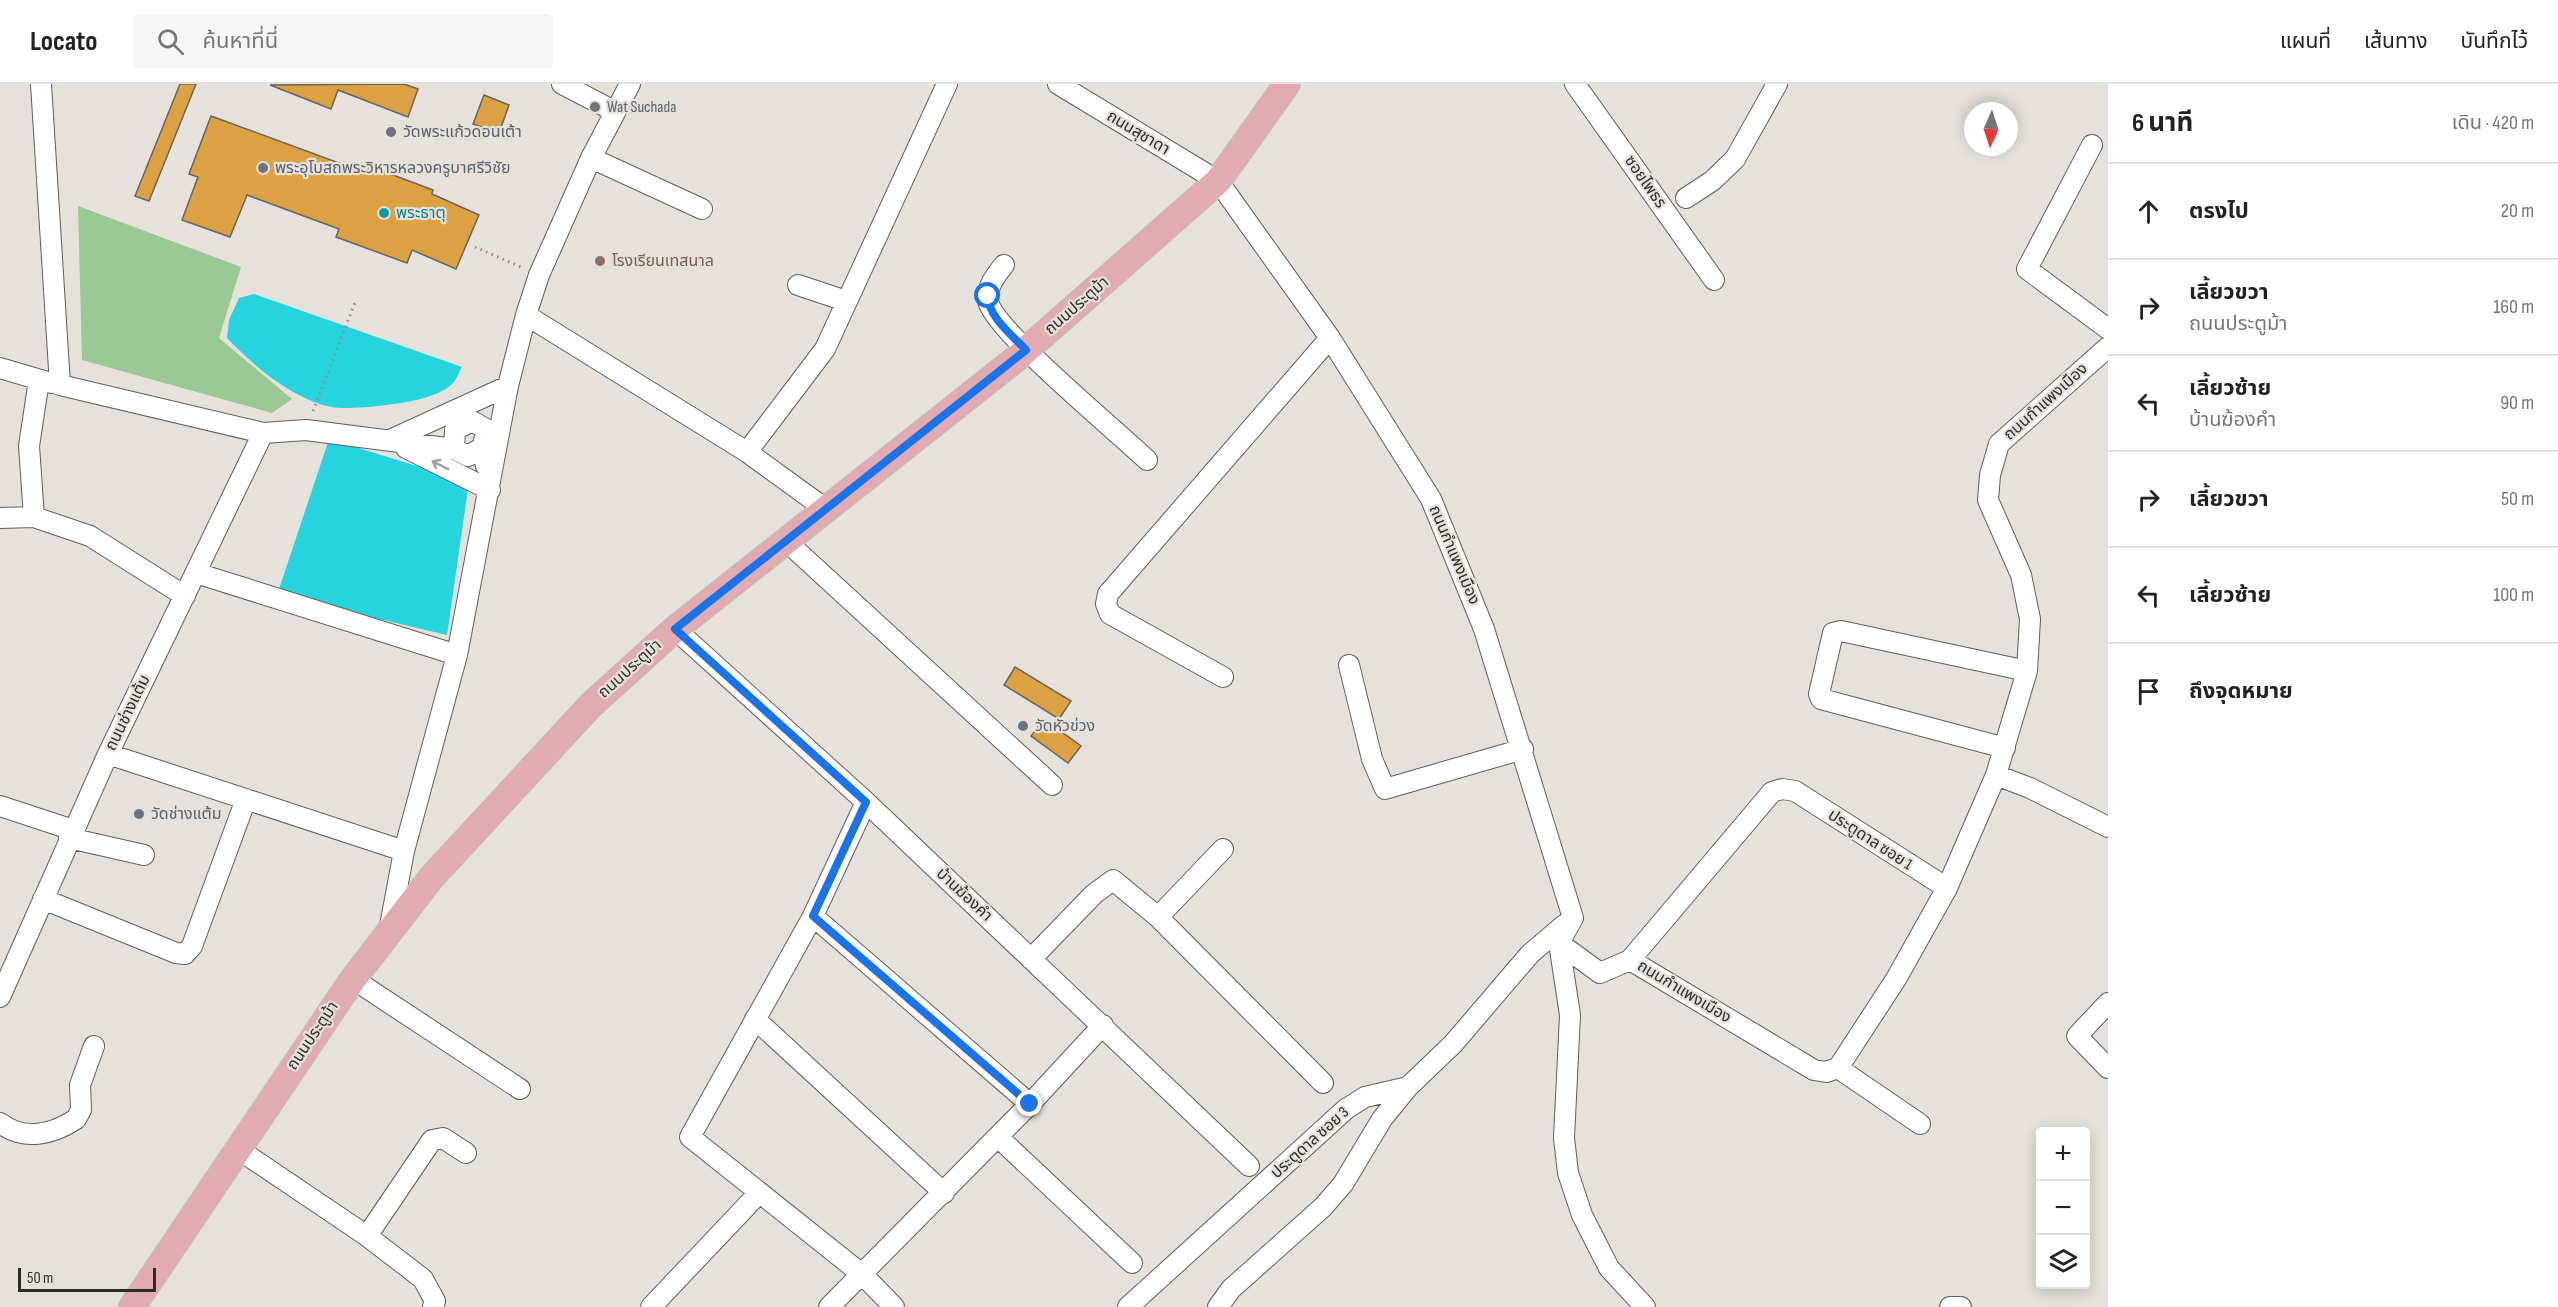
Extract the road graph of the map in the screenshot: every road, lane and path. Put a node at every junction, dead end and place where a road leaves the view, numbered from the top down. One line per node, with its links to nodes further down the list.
1 (41, 84): 29 (street)
2 (562, 84): 9 (street)
3 (630, 84): 9 (street)
4 (947, 84): 21 (street)
5 (1058, 84): 12 (street, ถนนสุชาดา)
6 (1287, 84): 12 (main road, ถนนประตูม้า)
7 (1575, 84): 18 (street, ซอยไพธร)
8 (1777, 84): 13 (street)
9 (614, 111): 11 (street)
10 (2092, 145): 23 (street)
11 (591, 158): 14 (street); 22 (street)
12 (1218, 181): 24 (street, ถนนกำแพงเมือง); 26 (main road, ถนนประตูม้า)
13 (1686, 198)
14 (702, 209)
15 (476, 247): 16 (path)
16 (515, 264)
17 (1004, 265): 26 (street)
18 (1714, 280)
19 (798, 285): 21 (street)
20 (356, 300): 31 (path)
21 (846, 301): 35 (street)
22 (526, 315): 30 (street); 35 (street)
23 (2108, 329)
24 (1330, 338): 48 (street); 50 (street, ถนนกำแพงเมือง)
25 (2108, 347): 47 (street, ถนนกำแพงเมือง)
26 (1026, 350): 36 (street); 38 (main road, ถนนประตูม้า)
27 (0, 368): 28 (street)
28 (39, 380): 29 (street); 39 (street)
29 (60, 385): 32 (street)
30 (508, 386): 33 (street); 34 (street); 37 (street)
31 (313, 412)
32 (263, 433): 34 (street); 42 (street, ถนนช่างแต้ม)
33 (470, 439): 34 (street); 37 (street)
34 (390, 440): 37 (street, one-way to 34)
35 (747, 452): 38 (street)
36 (1146, 460)
37 (490, 490): 45 (street)
38 (827, 510): 41 (main road, ถนนประตูม้า)
39 (34, 517): 40 (street); 43 (street)
40 (0, 518)
41 (786, 541): 44 (main road, ถนนประตูม้า); 53 (street)
42 (195, 573): 43 (street, ถนนช่างแต้ม); 45 (street)
43 (185, 596): 51 (street, ถนนช่างแต้ม)
44 (675, 629): 55 (street, บ้านฆ้องคำ); 67 (main road, ถนนประตูม้า)
45 (457, 655): 60 (street)
46 (1349, 665): 50 (street)
47 (2027, 671): 49 (street, ถนนกำแพงเมือง); 49 (street)
48 (1223, 677)
49 (2005, 748): 52 (street, ถนนกำแพงเมือง)
50 (1523, 749): 66 (street, ถนนกำแพงเมือง)
51 (108, 754): 54 (street); 58 (street, ถนนช่างแต้ม)
52 (1996, 774): 57 (street); 62 (street, ถนนกำแพงเมือง)
53 (1052, 785)
54 (246, 799): 60 (street); 63 (street)
55 (866, 802): 64 (street); 69 (street, บ้านฆ้องคำ)
56 (0, 806): 58 (street)
57 (2108, 827)
58 (71, 834): 61 (street); 63 (street, ถนนช่างแต้ม)
59 (1224, 849): 65 (street)
60 (404, 851): 67 (street)
61 (144, 855)
62 (1947, 888): 70 (street, ประตูดาล ซอย 1); 77 (street, ถนนกำแพงเมือง)
63 (43, 898): 72 (street, ถนนช่างแต้ม)
64 (813, 916): 74 (street); 82 (street)
65 (1158, 917): 69 (street); 79 (street)
66 (1573, 918): 68 (street); 80 (street)
67 (389, 933): 71 (main road, ถนนประตูม้า)
68 (1559, 943): 70 (street, ถนนกำแพงเมือง); 101 (street)
69 (1031, 959): 75 (street, บ้านฆ้องคำ)
70 (1630, 960): 77 (street, ถนนกำแพงเมือง)
71 (353, 979): 81 (street); 86 (main road, ถนนประตูม้า)
72 (0, 997)
73 (2108, 1003): 78 (street)
74 (755, 1020): 89 (street); 90 (street)
75 (1103, 1025): 82 (street); 88 (street, บ้านฆ้องคำ)
76 (94, 1046): 83 (street)
77 (1838, 1068): 84 (street)
78 (2108, 1068)
79 (1323, 1083)
80 (1408, 1087): 99 (street, ประตูดาล ซอย 3); 100 (street)
81 (520, 1089)
82 (1030, 1104): 85 (street)
83 (0, 1123)
84 (1920, 1124)
85 (998, 1137): 90 (street); 92 (street)
86 (238, 1149): 91 (street); 94 (main road, ถนนประตูม้า)
87 (466, 1153): 91 (street)
88 (1249, 1166)
89 (759, 1193): 93 (street); 96 (street)
90 (944, 1193): 93 (street)
91 (367, 1236): 95 (street)
92 (1132, 1263)
93 (863, 1275): 97 (street); 98 (street)
94 (132, 1307)
95 (433, 1307)
96 (651, 1307)
97 (829, 1307)
98 (894, 1307)
99 (1128, 1307)
100 (1218, 1307)
101 (1645, 1307)
102 (1950, 1307): 103 (street)
103 (1961, 1307)

